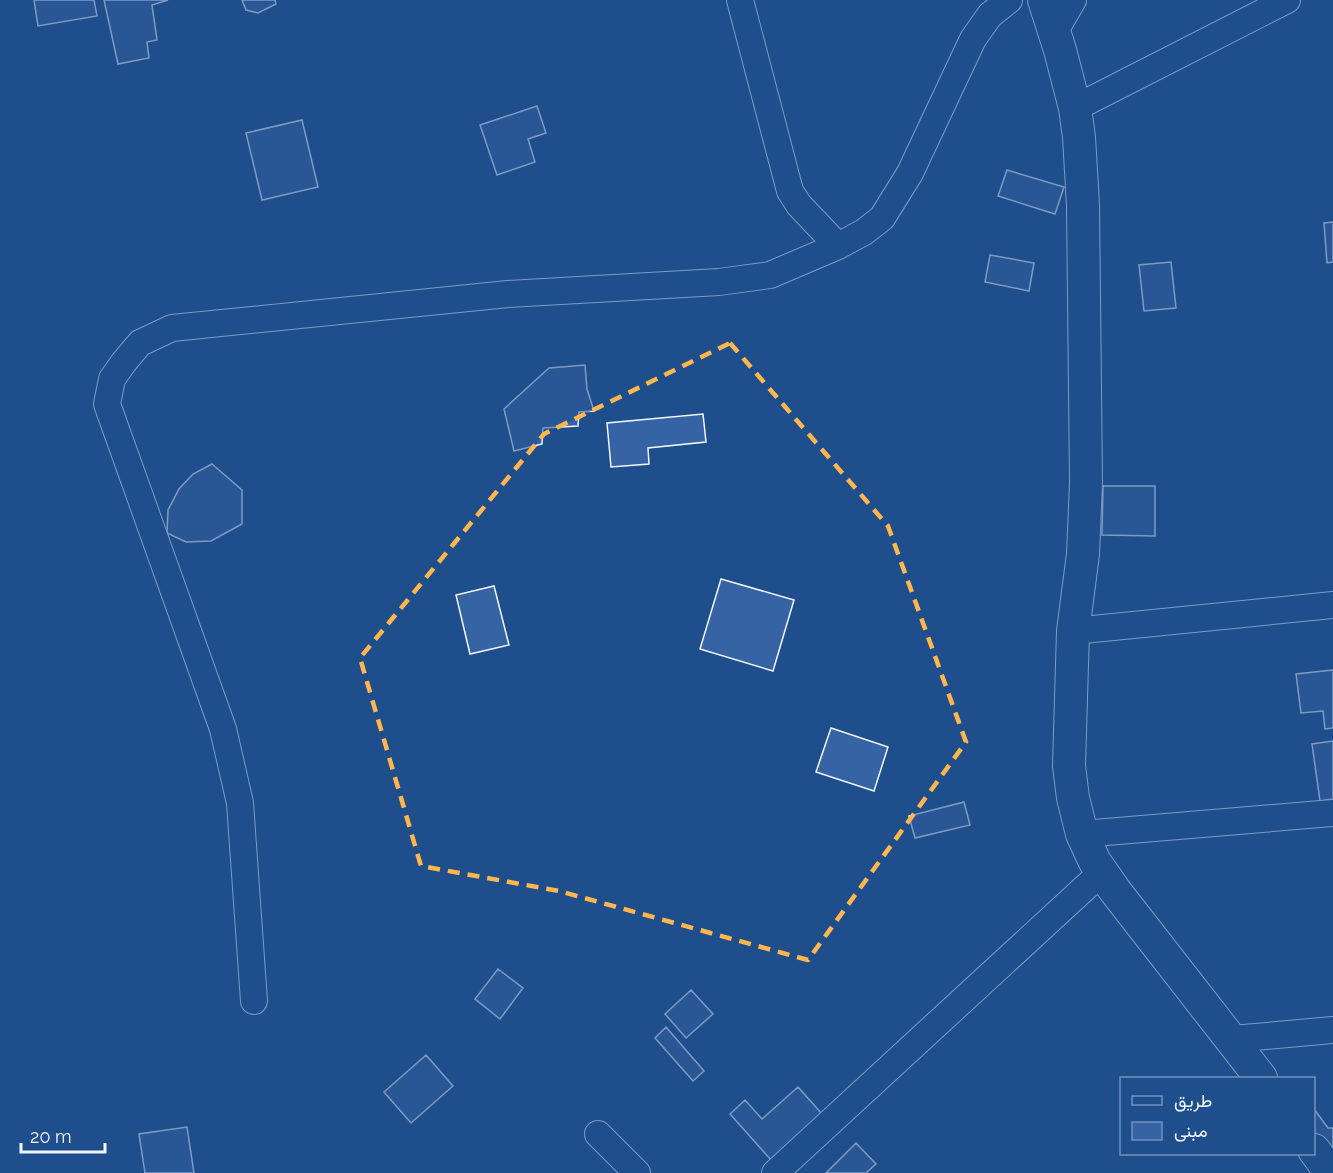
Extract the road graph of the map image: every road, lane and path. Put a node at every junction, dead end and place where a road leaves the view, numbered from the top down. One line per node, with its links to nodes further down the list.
1 (740, 0): 8 (street)
2 (1009, 0): 8 (street)
3 (1044, 0): 6 (street)
4 (1073, 0): 6 (street)
5 (1287, 0): 7 (street)
6 (1055, 31): 7 (street)
7 (1075, 108): 10 (street)
8 (838, 246): 14 (street)
9 (1333, 605): 10 (street)
10 (1073, 631): 12 (street)
11 (1333, 813): 12 (street)
12 (1082, 834): 13 (street)
13 (1102, 872): 16 (street); 21 (street)
14 (254, 1001)
15 (1333, 1030): 16 (street)
16 (1232, 1039): 17 (street)
17 (1260, 1077)
18 (598, 1134): 20 (street)
19 (1315, 1151): 22 (street)
20 (637, 1173)
21 (775, 1173)
22 (1331, 1173)

